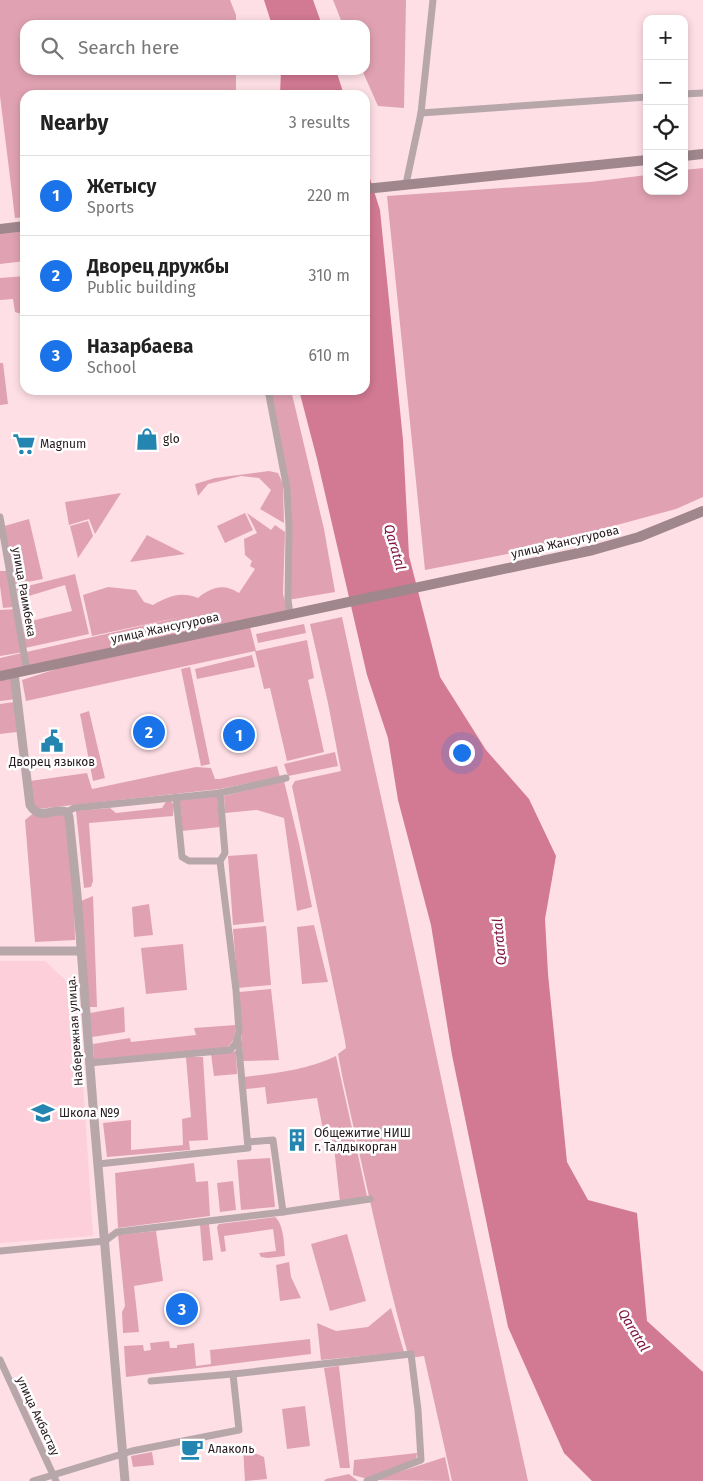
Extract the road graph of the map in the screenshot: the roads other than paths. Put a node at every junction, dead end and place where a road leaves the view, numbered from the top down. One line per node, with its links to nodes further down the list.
1 (433, 0): 5 (street)
2 (703, 93): 3 (street)
3 (688, 94)
4 (643, 97): 5 (street)
5 (421, 113): 9 (street)
6 (703, 154): 7 (main road)
7 (688, 156)
8 (643, 160): 9 (main road)
9 (406, 184): 10 (main road)
10 (370, 188)
11 (20, 227): 12 (main road)
12 (0, 229)
13 (269, 395): 16 (street)
14 (703, 511): 16 (main road, улица Жансугурова)
15 (0, 517): 17 (street, улица Раимбека)
16 (290, 614): 17 (main road, улица Жансугурова)
17 (27, 671): 18 (main road, улица Жансугурова)
18 (14, 673): 19 (main road, улица Жансугурова); 23 (street)
19 (0, 676)
20 (286, 778): 21 (street)
21 (220, 793): 22 (street); 24 (street)
22 (176, 797): 23 (street); 24 (street)
23 (67, 812): 26 (street, Набережная улица.)
24 (220, 860): 27 (street)
25 (0, 951): 26 (street)
26 (81, 951): 28 (street, Набережная улица.)
27 (238, 1037): 28 (street); 29 (street)
28 (89, 1063): 30 (street, Набережная улица.)
29 (248, 1142): 30 (street); 32 (street)
30 (98, 1164): 33 (street, Набережная улица.)
31 (370, 1199): 32 (street)
32 (283, 1212): 33 (street)
33 (105, 1241): 34 (street); 38 (street, Набережная улица.)
34 (0, 1251)
35 (0, 1360): 39 (street, улица Акбастау)
36 (233, 1374): 37 (street); 38 (street); 42 (street)
37 (151, 1381)
38 (123, 1453): 39 (street); 41 (street, Набережная улица.)
39 (54, 1478): 40 (street)
40 (33, 1481)
41 (125, 1481)
42 (367, 1481)

